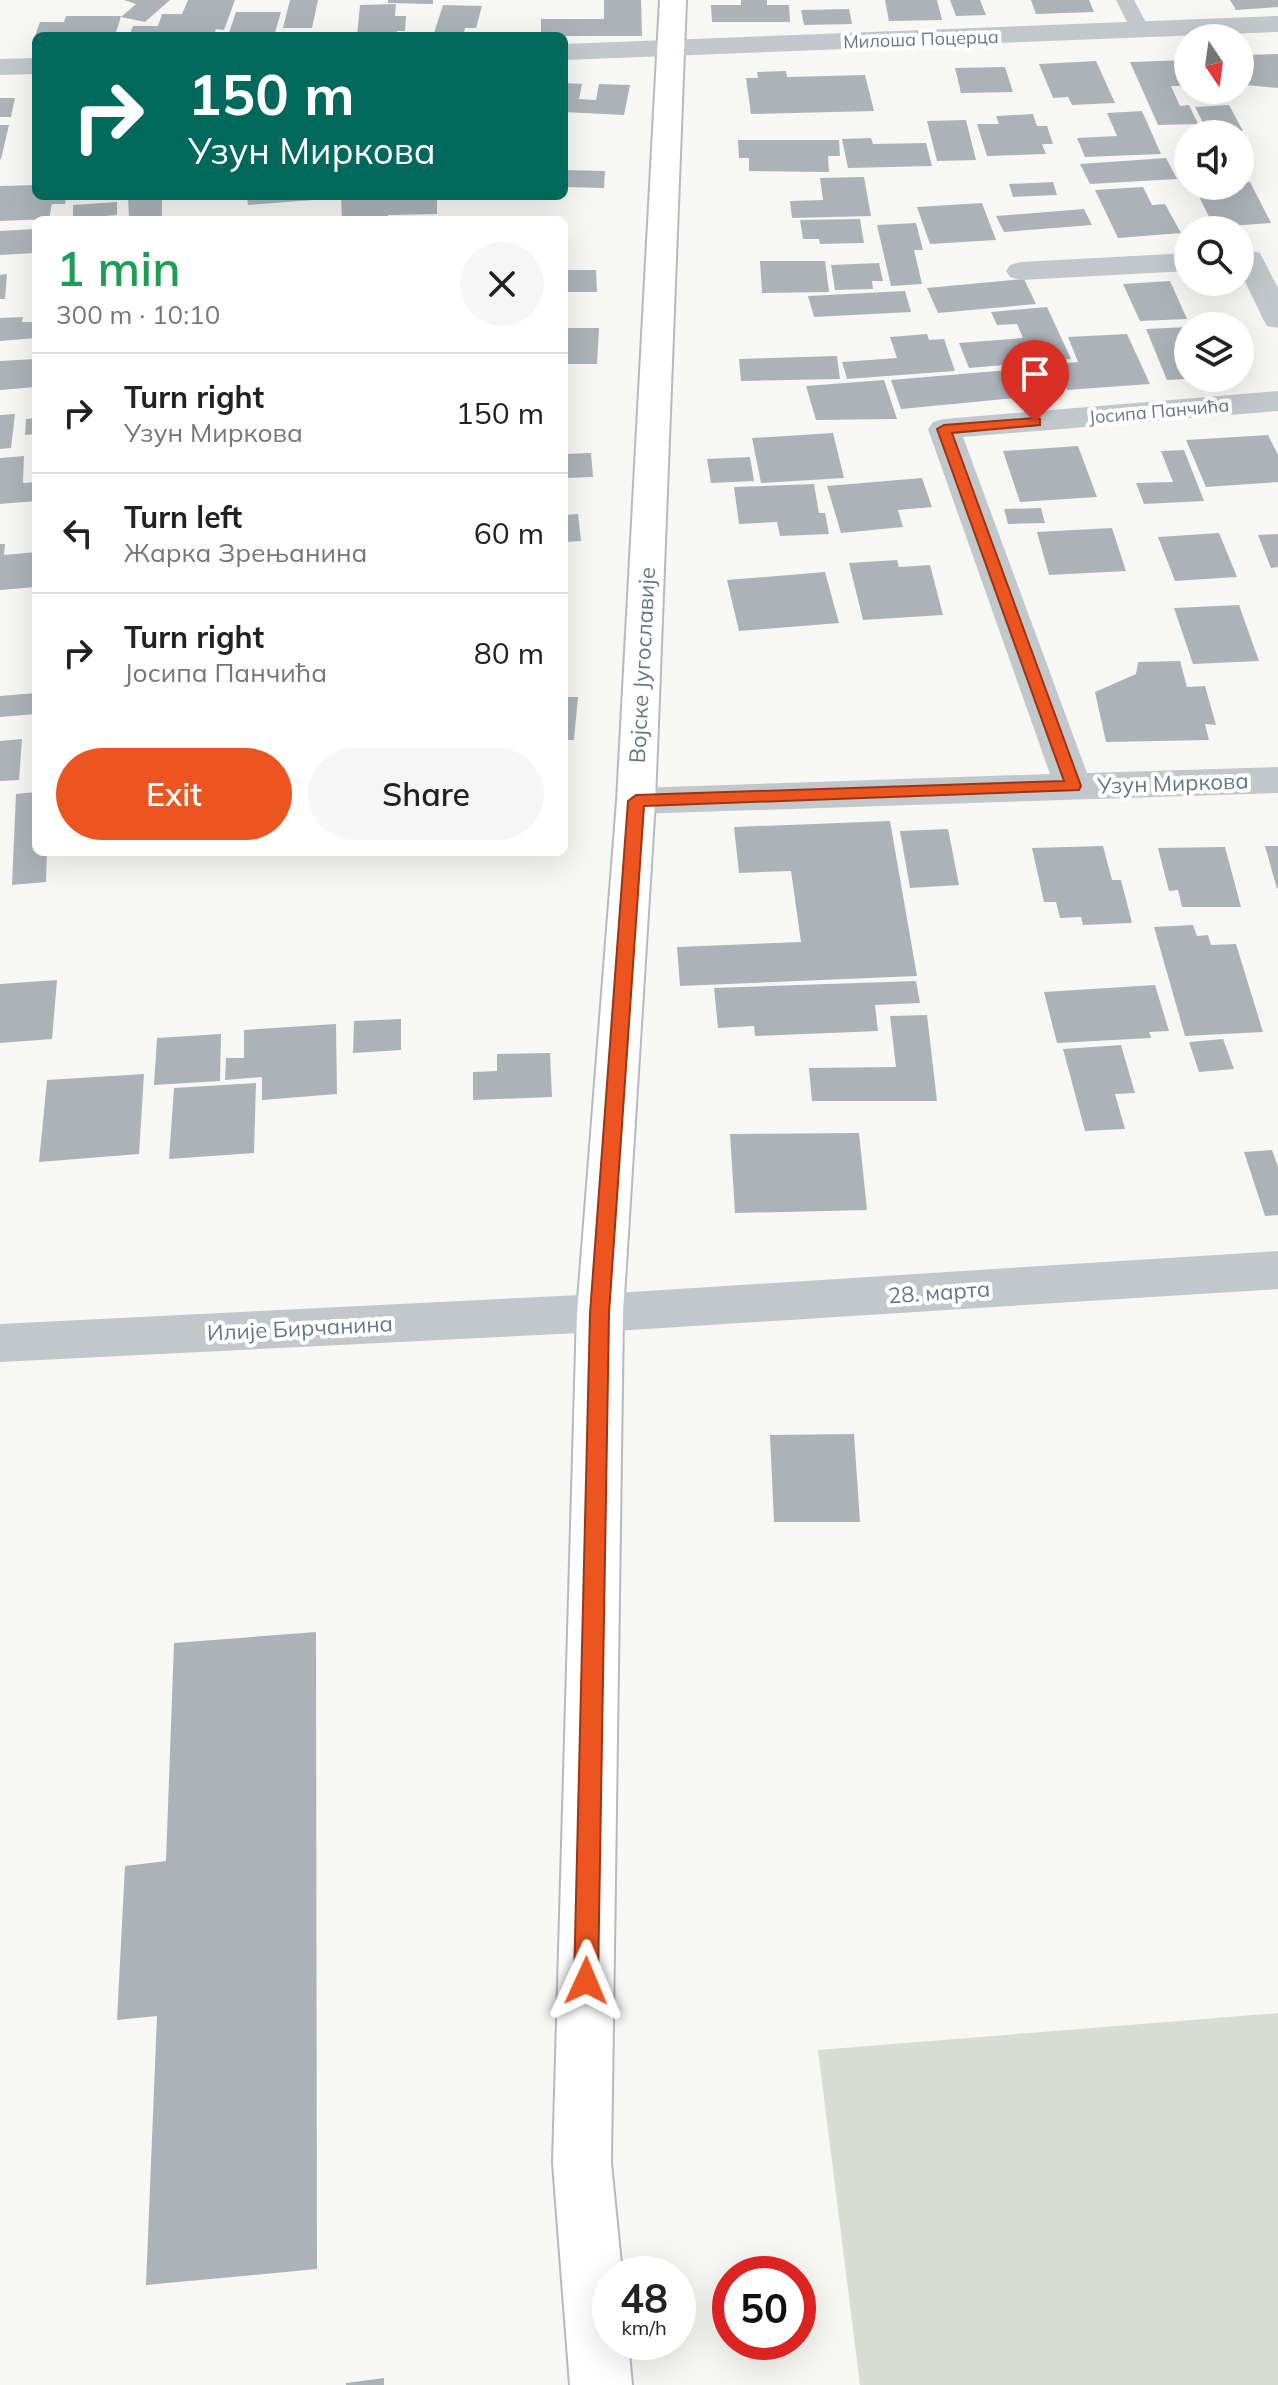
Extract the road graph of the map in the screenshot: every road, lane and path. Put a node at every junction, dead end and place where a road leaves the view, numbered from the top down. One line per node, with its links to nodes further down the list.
1 (673, 0): 5 (main road, Војске Југославије)
2 (1125, 0): 4 (lane)
3 (1278, 24): 4 (street, Милоша Поцерца)
4 (1140, 30): 5 (street, Милоша Поцерца)
5 (671, 49): 6 (street, Милоша Поцерца); 16 (main road, Војске Југославије)
6 (568, 52)
7 (32, 66): 8 (street)
8 (0, 67)
9 (1256, 258): 12 (street)
10 (1174, 263): 11 (street)
11 (1021, 271)
12 (1278, 319)
13 (1278, 401): 15 (street, Јосипа Панчића)
14 (1278, 780): 15 (street, Узун Миркова)
15 (1073, 786): 16 (street, Узун Миркова)
16 (636, 801): 18 (main road, Војске Југославије)
17 (1278, 1270): 18 (street, 28. марта)
18 (600, 1313): 19 (street, Илије Бирчанина); 20 (main road, Војске Југославије)
19 (0, 1343)
20 (601, 2385)

